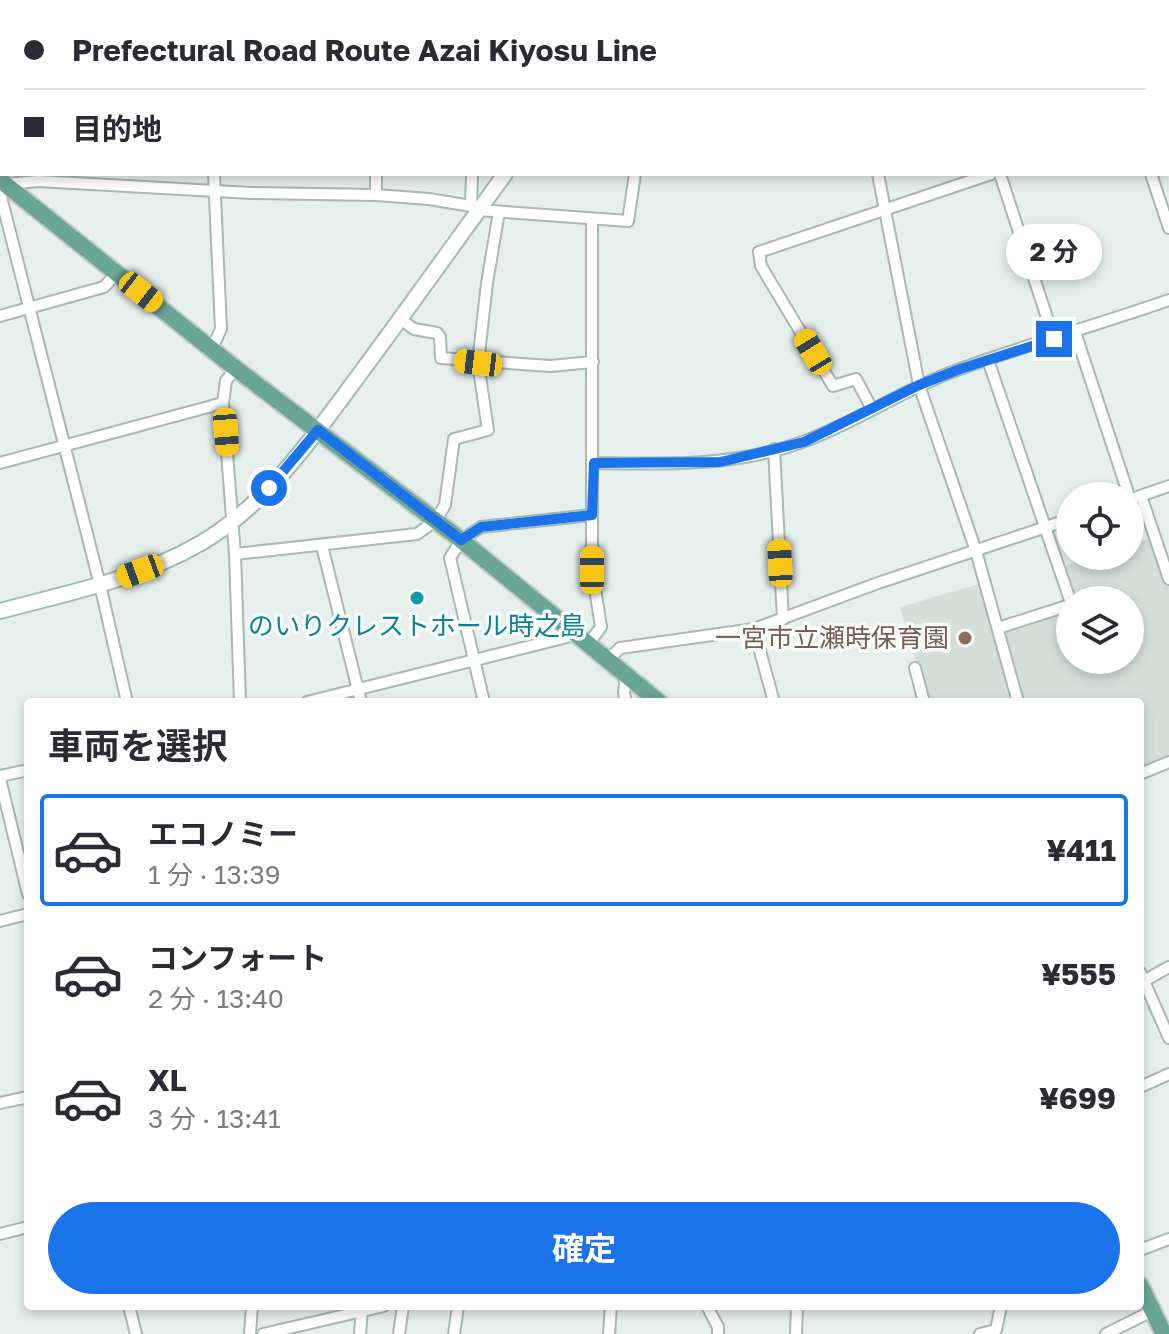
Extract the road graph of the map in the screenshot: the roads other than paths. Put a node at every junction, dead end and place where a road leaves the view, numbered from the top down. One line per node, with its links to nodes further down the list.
1 (214, 176): 12 (street)
2 (376, 176): 13 (street)
3 (472, 176): 15 (street)
4 (503, 176): 15 (main road)
5 (635, 176): 18 (street)
6 (878, 176): 16 (street)
7 (985, 176): 16 (street)
8 (1001, 176): 26 (street)
9 (1152, 176): 19 (street)
10 (37, 178): 11 (street); 12 (street); 14 (street)
11 (2, 186): 14 (main road); 22 (street)
12 (215, 190): 13 (street); 27 (street)
13 (376, 195): 15 (street)
14 (26, 200): 20 (main road)
15 (475, 208): 17 (street); 24 (main road)
16 (885, 210): 32 (street); 34 (street)
17 (499, 212): 18 (street); 30 (street)
18 (592, 220): 29 (street)
19 (1169, 228)
20 (117, 273): 22 (street); 27 (main road)
21 (1169, 300): 25 (street)
22 (28, 309): 23 (street); 36 (street)
23 (0, 316)
24 (400, 319): 30 (street); 35 (main road)
25 (1075, 332): 26 (street); 40 (street)
26 (1054, 339): 28 (street)
27 (212, 349): 31 (main road)
28 (988, 360): 32 (street); 48 (street)
29 (593, 362): 30 (street); 39 (street)
30 (478, 363): 45 (street)
31 (235, 368): 33 (street); 35 (main road)
32 (919, 385): 34 (street); 51 (street)
33 (223, 403): 36 (street); 44 (street)
34 (872, 409): 37 (street)
35 (318, 430): 44 (main road); 45 (main road)
36 (64, 446): 38 (street); 54 (street)
37 (774, 449): 39 (street); 58 (street)
38 (0, 463)
39 (594, 463): 43 (street)
40 (1127, 482)
41 (1169, 486): 42 (street)
42 (1144, 494)
43 (592, 515): 49 (street); 61 (street)
44 (233, 521): 52 (street); 54 (main road)
45 (435, 521): 49 (main road); 50 (street)
46 (1056, 523): 48 (street)
47 (1144, 524): 53 (street)
48 (1045, 527): 51 (street); 55 (street)
49 (461, 540): 61 (main road); 63 (street)
50 (322, 546): 52 (street); 66 (street)
51 (976, 551): 58 (street); 59 (street)
52 (235, 554): 68 (street)
53 (1169, 579)
54 (100, 585): 57 (main road); 67 (street)
55 (1065, 586)
56 (1056, 607): 59 (street)
57 (0, 611)
58 (783, 619): 60 (street)
59 (998, 628): 76 (street)
60 (754, 629): 62 (street); 74 (street)
61 (584, 638): 62 (main road); 63 (street)
62 (609, 659): 65 (main road)
63 (474, 661): 66 (street); 71 (street)
64 (915, 668): 75 (street)
65 (626, 674): 72 (street); 73 (main road)
66 (358, 690): 69 (street); 70 (street)
67 (126, 698)
68 (240, 698)
69 (324, 698)
70 (360, 698)
71 (483, 698)
72 (625, 698)
73 (654, 698)
74 (773, 698)
75 (923, 698)
76 (1016, 698)
77 (1169, 762): 79 (street)
78 (24, 771): 80 (street)
79 (1144, 772)
80 (0, 778): 81 (street)
81 (24, 877)
82 (24, 915): 83 (street)
83 (0, 921)
84 (1169, 967): 85 (street)
85 (1144, 978)
86 (1144, 985): 87 (street)
87 (1169, 1038)
88 (1169, 1074): 89 (street)
89 (1144, 1085)
90 (24, 1098): 91 (street)
91 (0, 1103)
92 (24, 1228): 93 (street)
93 (0, 1234)
94 (1169, 1239): 95 (street)
95 (1144, 1248)
96 (1144, 1294): 107 (main road)
97 (130, 1310): 110 (street)
98 (252, 1310): 111 (street)
99 (359, 1310): 108 (street)
100 (362, 1310): 113 (street)
101 (402, 1310): 114 (street)
102 (457, 1310): 115 (street)
103 (611, 1310): 116 (street)
104 (709, 1310): 117 (street)
105 (797, 1310): 118 (street)
106 (998, 1310): 109 (street)
107 (1152, 1311): 120 (street); 121 (main road)
108 (301, 1330): 112 (street)
109 (996, 1332): 119 (street)
110 (136, 1334)
111 (250, 1334)
112 (263, 1334)
113 (360, 1334)
114 (399, 1334)
115 (454, 1334)
116 (609, 1334)
117 (718, 1334)
118 (796, 1334)
119 (980, 1334)
120 (1106, 1334)
121 (1164, 1334)

